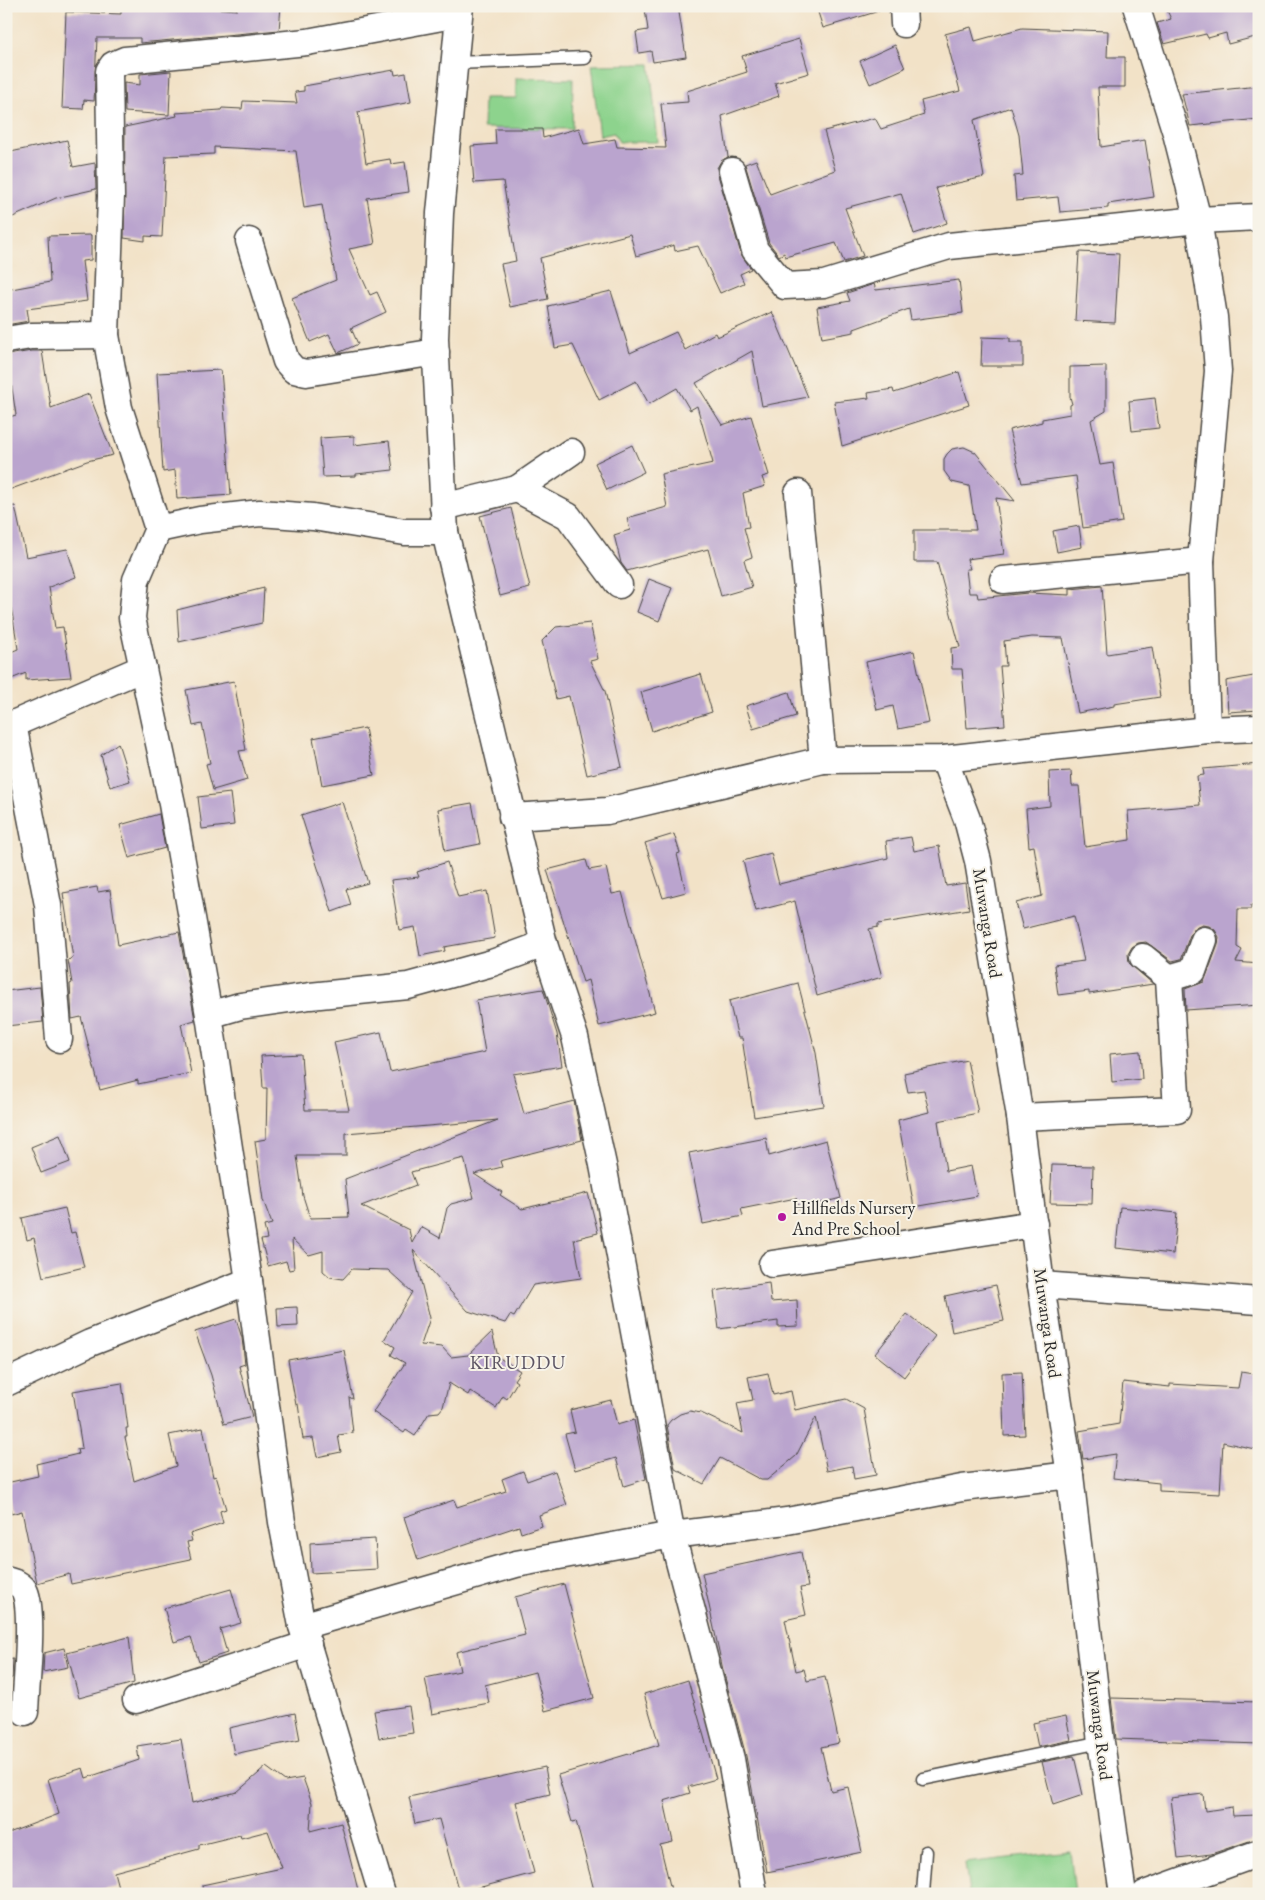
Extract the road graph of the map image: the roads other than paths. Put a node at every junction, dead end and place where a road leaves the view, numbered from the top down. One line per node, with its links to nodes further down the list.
1 (1136, 6): 7 (street)
2 (459, 10): 4 (street); 9 (street)
3 (585, 58): 4 (lane)
4 (454, 63): 11 (street)
5 (732, 170): 7 (street)
6 (1259, 217): 7 (street)
7 (1198, 220): 18 (street)
8 (249, 241): 11 (street)
9 (106, 335): 10 (street); 16 (street)
10 (6, 340)
11 (436, 352): 15 (street)
12 (571, 452): 13 (street)
13 (517, 489): 15 (street); 20 (street)
14 (798, 493): 26 (street)
15 (443, 507): 17 (street)
16 (158, 530): 17 (street); 21 (street)
17 (445, 532): 27 (street)
18 (1200, 561): 19 (street); 24 (street)
19 (1003, 580)
20 (619, 584)
21 (143, 668): 22 (street); 32 (street)
22 (10, 725): 33 (street)
23 (1259, 728): 24 (street)
24 (1207, 730): 25 (street)
25 (944, 758): 26 (street); 34 (street, Muwanga Road)
26 (824, 760): 27 (street)
27 (512, 817): 29 (street)
28 (1204, 940): 31 (street)
29 (544, 944): 32 (street); 42 (street)
30 (1143, 957): 31 (street)
31 (1169, 978): 34 (street)
32 (209, 1015): 37 (street)
33 (59, 1038)
34 (1020, 1117): 35 (street, Muwanga Road)
35 (1034, 1224): 36 (street); 38 (street, Muwanga Road)
36 (772, 1264)
37 (250, 1281): 40 (street); 44 (street)
38 (1042, 1285): 39 (street); 41 (street, Muwanga Road)
39 (1259, 1301)
40 (6, 1383)
41 (1070, 1475): 42 (street); 47 (street, Muwanga Road)
42 (672, 1535): 44 (street); 52 (street)
43 (6, 1580): 46 (street)
44 (305, 1635): 45 (street); 51 (street)
45 (136, 1700)
46 (25, 1712)
47 (1101, 1742): 48 (lane); 54 (street, Muwanga Road)
48 (923, 1779)
49 (926, 1852): 53 (lane)
50 (1259, 1853): 55 (street)
51 (382, 1894)
52 (754, 1894)
53 (923, 1894)
54 (1123, 1894)
55 (1145, 1894)

